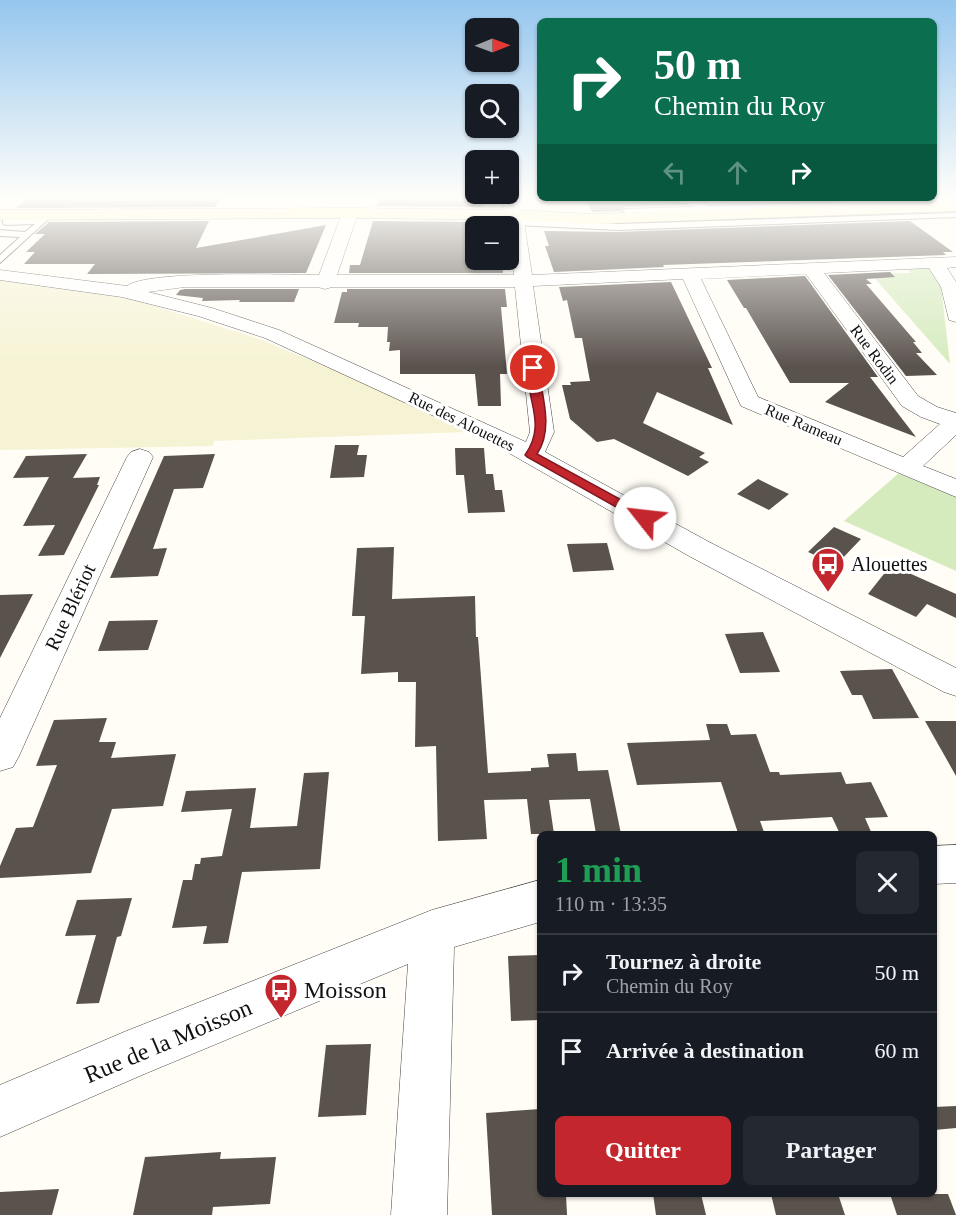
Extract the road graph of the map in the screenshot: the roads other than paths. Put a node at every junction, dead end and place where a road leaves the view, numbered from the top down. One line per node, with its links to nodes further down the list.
1 (336, 253): 9 (street)
2 (518, 253): 8 (street)
3 (956, 262): 4 (street)
4 (935, 263): 5 (street); 11 (street)
5 (810, 267): 6 (street); 12 (street, Rue Rodin)
6 (689, 273): 8 (street); 15 (street, Rue Rameau)
7 (0, 275): 10 (street, Rue des Alouettes)
8 (522, 281): 9 (street); 13 (street)
9 (325, 283): 10 (street)
10 (123, 291): 13 (street, Rue des Alouettes)
11 (956, 316)
12 (956, 422): 15 (street)
13 (531, 455): 17 (street, Rue des Alouettes)
14 (140, 458): 18 (street, Rue Blériot)
15 (906, 468): 16 (street, Rue Rameau)
16 (956, 489)
17 (956, 682)
18 (0, 756)
19 (956, 864): 20 (street)
20 (937, 865)
21 (537, 902): 22 (street, Rue de la Moisson)
22 (432, 932): 23 (street, Rue de la Moisson); 24 (street)
23 (0, 1111)
24 (419, 1215)

